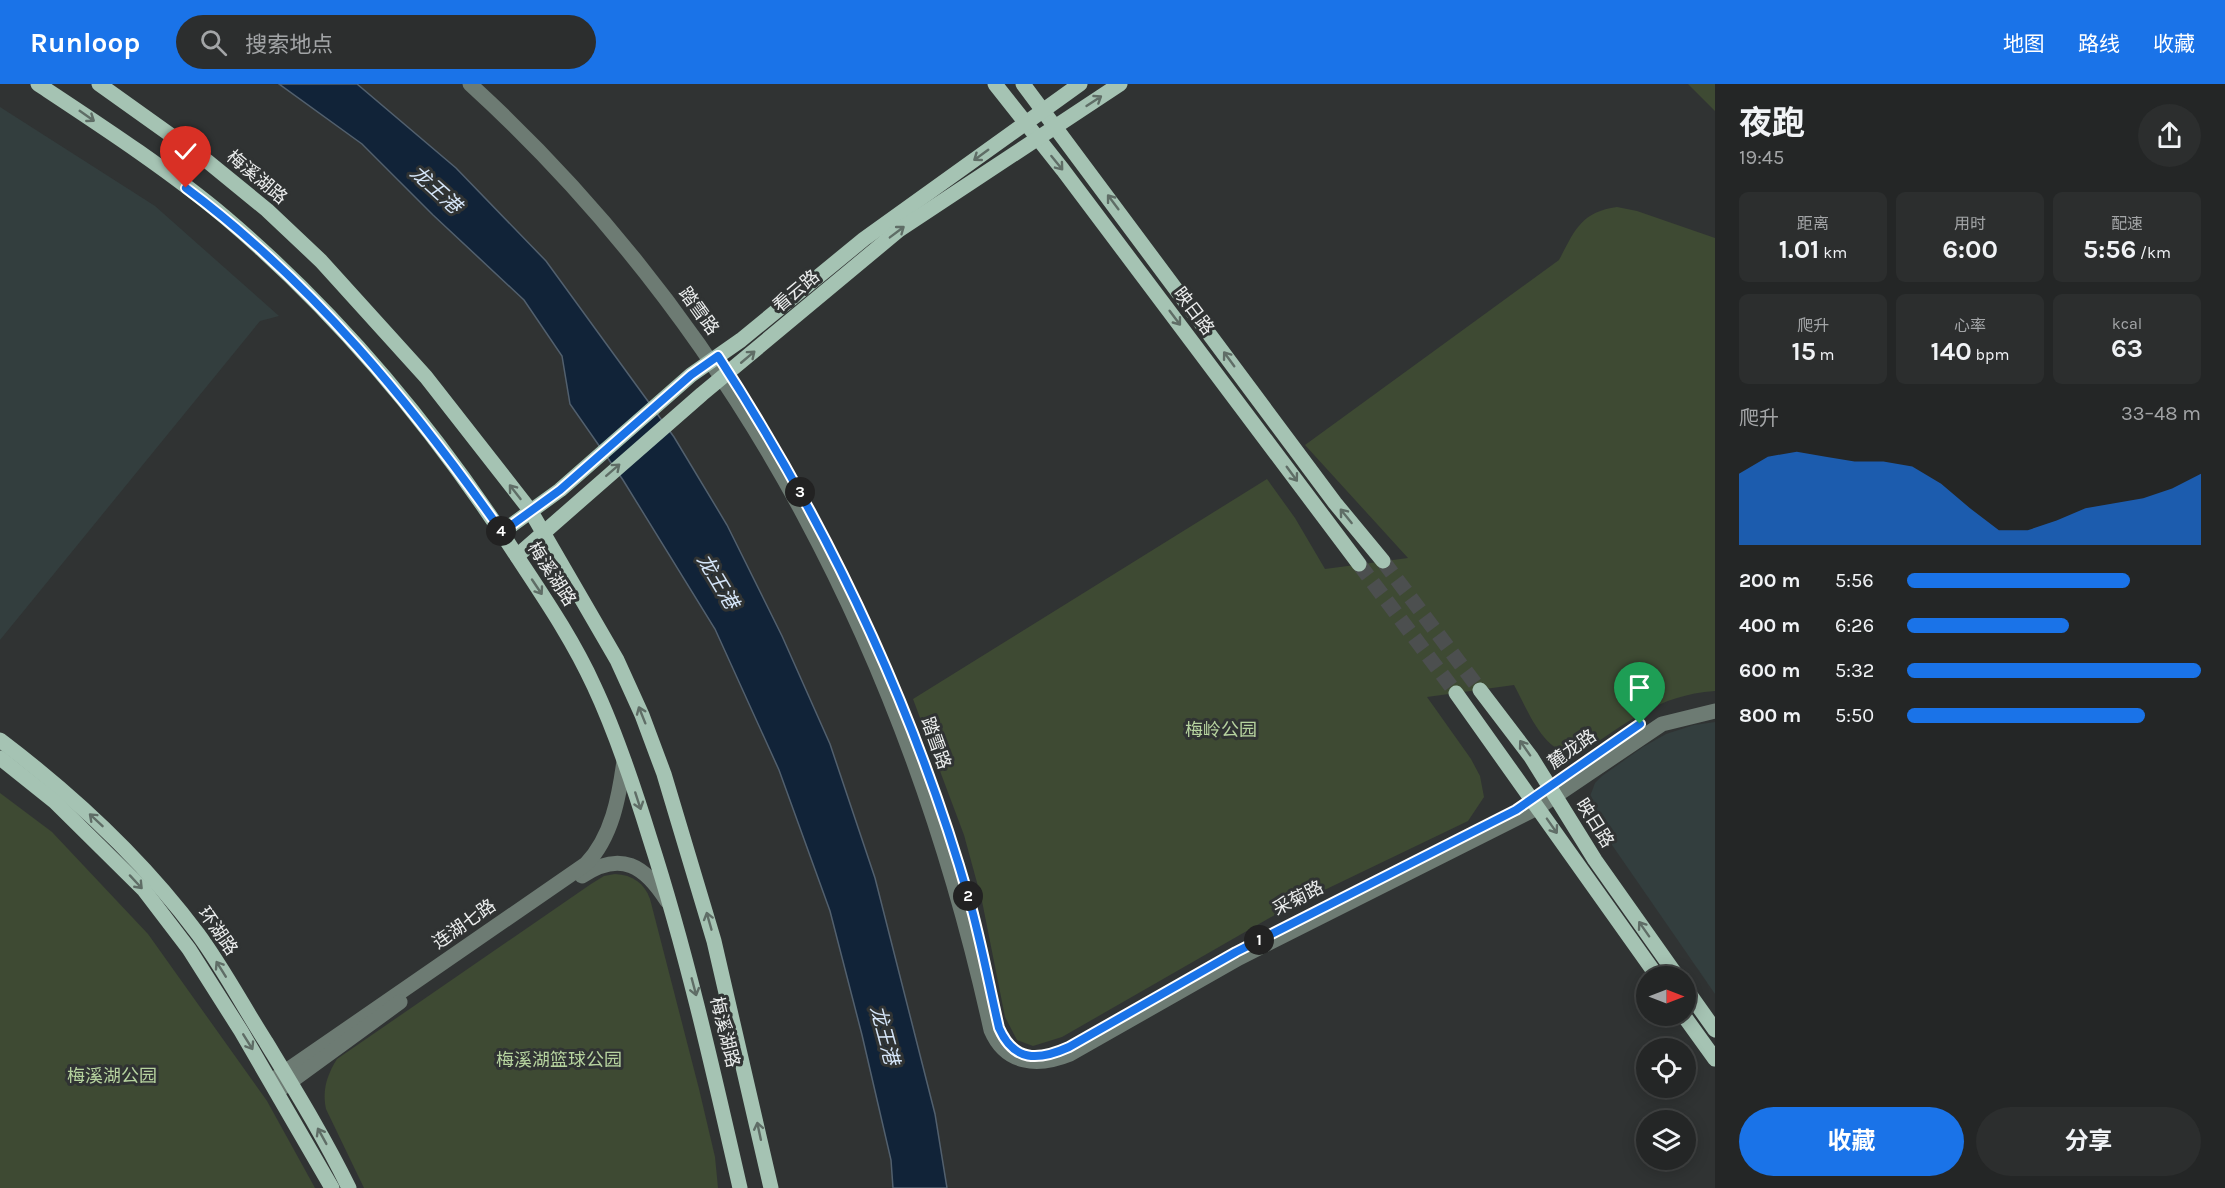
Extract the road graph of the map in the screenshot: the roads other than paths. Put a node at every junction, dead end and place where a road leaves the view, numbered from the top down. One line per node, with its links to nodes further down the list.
1 (38, 84): 16 (main road, 梅溪湖路, one-way to 16)
2 (99, 84): 15 (main road, 梅溪湖路, one-way to 2)
3 (470, 84): 13 (street, 踏雪路)
4 (481, 84): 13 (street, 踏雪路)
5 (995, 84): 10 (main road, 映日路)
6 (1023, 84): 9 (main road, 映日路)
7 (1080, 84): 9 (main road, 看云路)
8 (1120, 84): 11 (main road, 看云路, one-way to 8)
9 (1043, 110): 10 (main road, 看云路); 11 (main road, 映日路)
10 (1026, 123): 12 (main road, 映日路); 13 (main road, 看云路, one-way to 13)
11 (1055, 126): 12 (main road, 看云路); 19 (main road, 映日路, one-way to 11)
12 (1037, 138): 14 (main road, 看云路, one-way to 12); 20 (main road, 映日路, one-way to 20)
13 (715, 358): 14 (street, 踏雪路); 15 (main road, 看云路)
14 (726, 375): 17 (main road, 看云路, one-way to 14); 36 (street, 踏雪路)
15 (530, 510): 16 (main road, 看云路); 17 (main road, 梅溪湖路)
16 (502, 532): 18 (main road, 梅溪湖路)
17 (543, 533): 18 (main road, 看云路); 42 (main road, 梅溪湖路, one-way to 17)
18 (517, 556): 27 (main road, 梅溪湖路, one-way to 27)
19 (1383, 561)
20 (1359, 564)
21 (1480, 690): 28 (main road, 映日路, one-way to 21)
22 (1456, 693): 29 (main road, 映日路)
23 (1715, 702): 28 (street, 麓龙路)
24 (1715, 711): 28 (street, 麓龙路)
25 (0, 740): 38 (main road, 环湖路, one-way to 25)
26 (0, 758): 38 (main road, 环湖路, one-way to 38)
27 (624, 761): 30 (main road, 梅溪湖路, one-way to 30); 38 (street, 连湖七路)
28 (1553, 792): 29 (street, 采菊路); 32 (main road, 映日路, one-way to 28)
29 (1536, 803): 31 (main road, 映日路, one-way to 31); 36 (street, 采菊路)
30 (674, 912): 38 (street, 连湖七路); 41 (main road, 梅溪湖路, one-way to 41)
31 (1650, 966)
32 (1670, 966)
33 (1696, 1003): 35 (main road)
34 (1691, 1026): 37 (main road)
35 (1715, 1030)
36 (1000, 1039)
37 (1715, 1059)
38 (281, 1081): 39 (main road, 环湖路); 40 (main road, 环湖路, one-way to 38)
39 (332, 1188)
40 (349, 1188)
41 (740, 1188)
42 (771, 1188)

